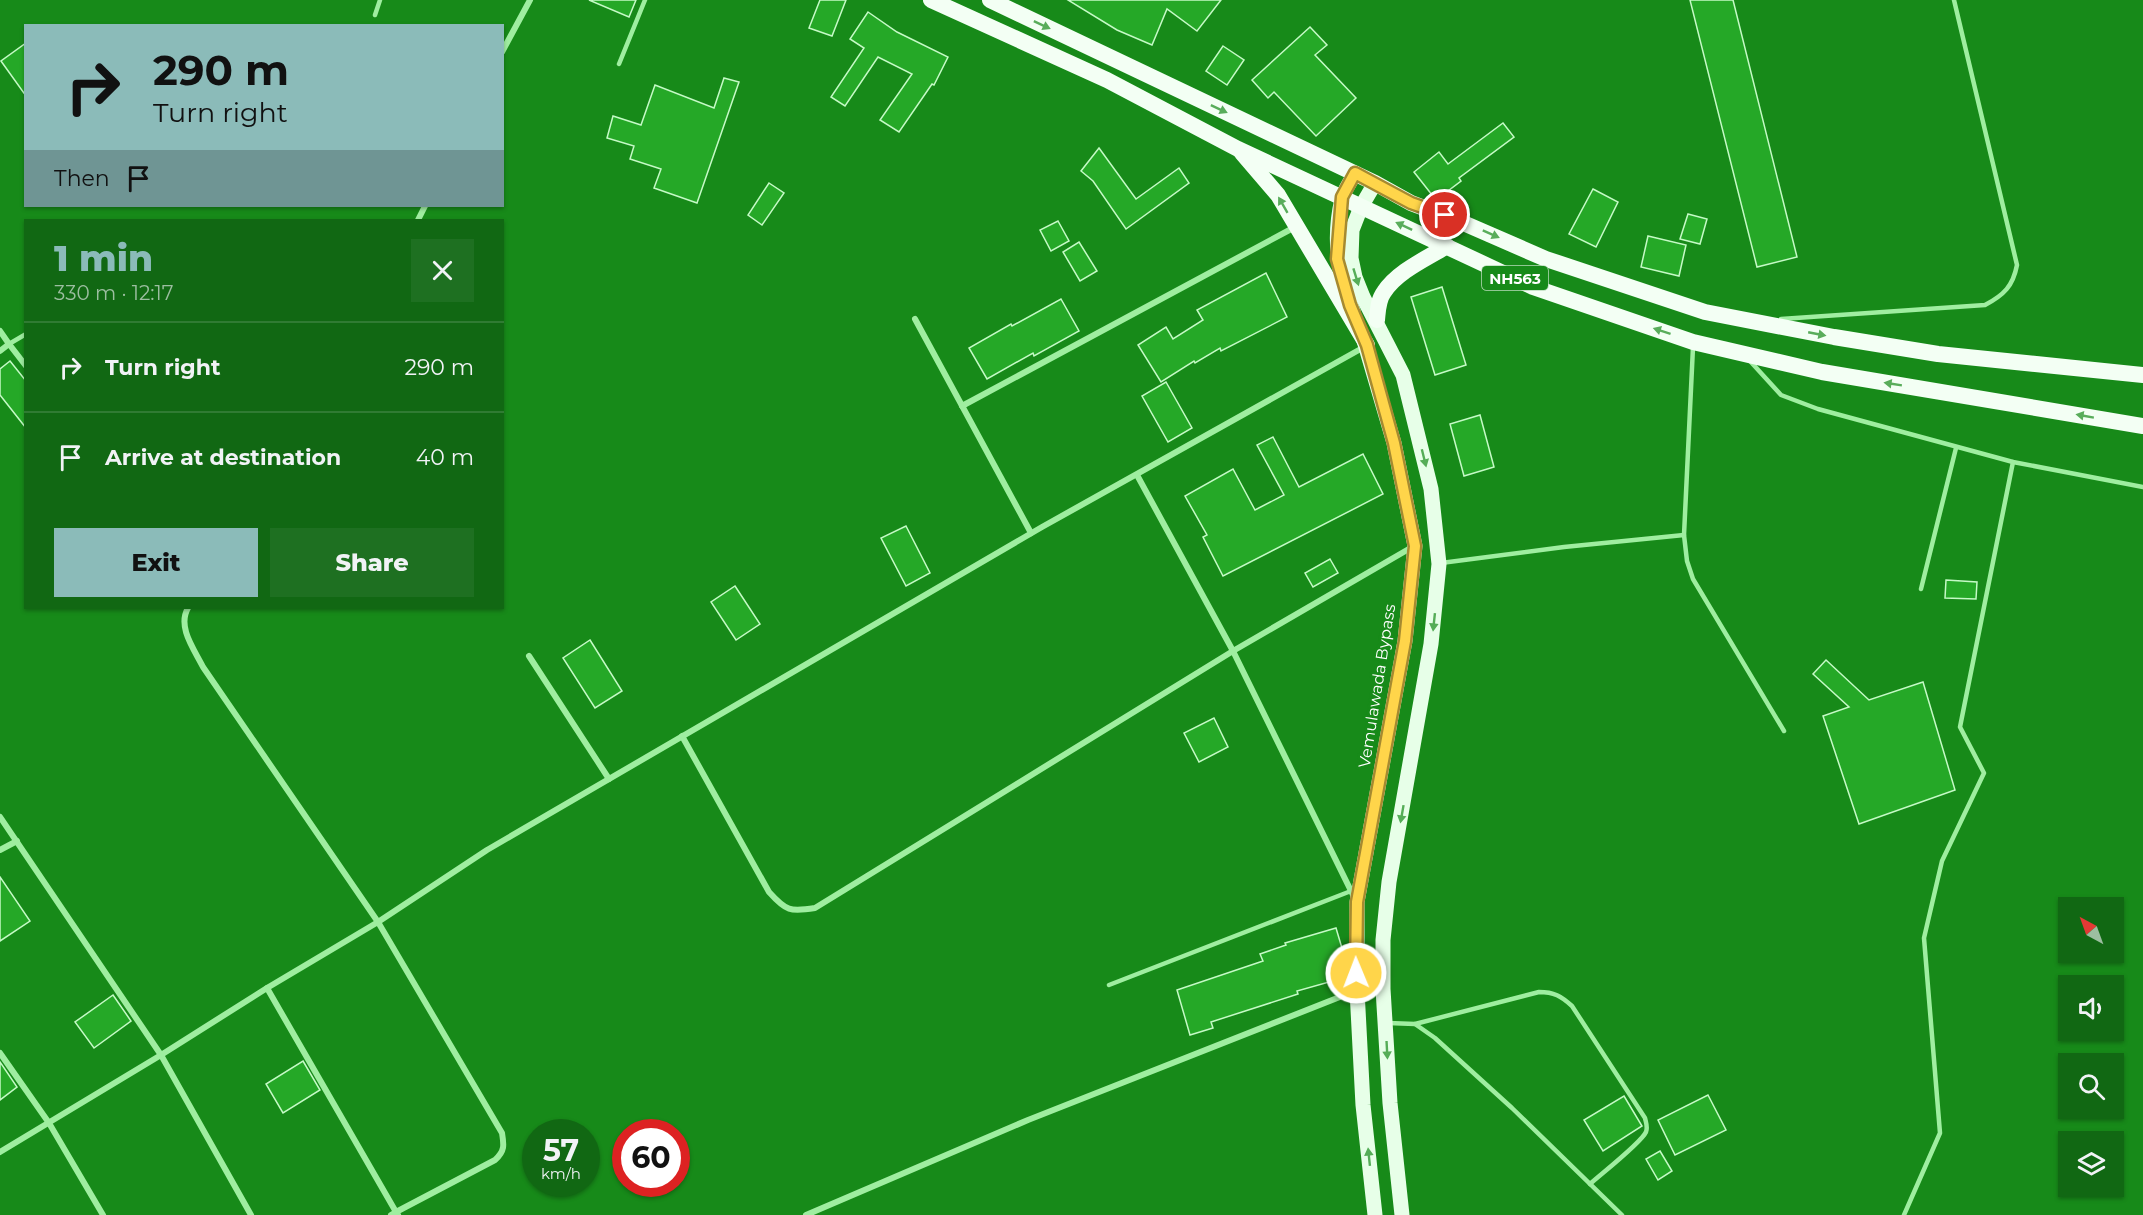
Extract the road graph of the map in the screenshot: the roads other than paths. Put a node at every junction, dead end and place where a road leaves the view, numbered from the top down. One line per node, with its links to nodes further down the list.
1 (380, 0): 7 (lane)
2 (530, 0): 8 (street)
3 (645, 0): 9 (lane)
4 (931, 0): 10 (highway, NH563)
5 (990, 0): 11 (highway, NH563, one-way to 11)
6 (1954, 0): 19 (lane)
7 (375, 15)
8 (504, 48)
9 (619, 64)
10 (1238, 149): 13 (highway, NH563); 15 (highway, one-way to 10)
11 (1355, 173): 12 (highway, NH563); 13 (main road, Vemulawada Bypass)
12 (1375, 183): 14 (main road); 19 (highway, NH563, one-way to 19)
13 (1342, 197): 14 (highway, NH563); 24 (main road, Vemulawada Bypass)
14 (1361, 207): 16 (highway, NH563, one-way to 14); 18 (main road, one-way to 18)
15 (1296, 227): 24 (highway); 29 (street)
16 (1447, 246): 18 (highway); 22 (highway, NH563, one-way to 16)
17 (915, 319): 29 (street)
18 (1377, 320): 38 (main road, one-way to 38)
19 (1751, 321): 28 (highway, NH563, one-way to 28)
20 (0, 331): 23 (street)
21 (24, 335): 23 (lane)
22 (1694, 342): 26 (highway, NH563); 36 (lane)
23 (9, 344): 25 (street); 27 (street)
24 (1367, 345): 33 (street); 37 (main road, Vemulawada Bypass)
25 (0, 351)
26 (1742, 353): 30 (highway, NH563, one-way to 26); 31 (lane)
27 (24, 363)
28 (2143, 375)
29 (962, 406): 35 (street)
30 (2143, 426)
31 (1956, 448): 32 (lane); 39 (lane)
32 (2013, 462): 34 (lane); 68 (lane)
33 (1137, 475): 35 (street); 41 (street)
34 (2143, 487)
35 (1031, 533): 44 (street)
36 (1684, 535): 38 (lane); 43 (lane)
37 (1415, 546): 41 (street); 49 (main road, Vemulawada Bypass)
38 (1439, 564): 54 (main road, one-way to 54)
39 (1922, 589)
40 (188, 609): 50 (street)
41 (1233, 651): 44 (street); 49 (street)
42 (529, 656): 45 (street)
43 (1784, 731)
44 (682, 736): 45 (street)
45 (609, 779): 50 (street)
46 (0, 817): 47 (street)
47 (17, 841): 48 (street); 57 (street)
48 (0, 850)
49 (1354, 897): 51 (lane); 53 (main road, Vemulawada Bypass)
50 (378, 922): 52 (street); 61 (street)
51 (1109, 985)
52 (267, 988): 57 (street); 61 (street)
53 (1357, 990): 64 (street); 65 (main road, Vemulawada Bypass, one-way to 53)
54 (1385, 1023): 55 (lane); 66 (main road, one-way to 66)
55 (1415, 1024): 60 (lane); 60 (lane)
56 (0, 1053): 58 (street)
57 (161, 1055): 58 (street); 63 (street)
58 (49, 1123): 59 (street); 62 (street)
59 (0, 1152)
60 (1590, 1184): 67 (lane)
61 (395, 1214)
62 (103, 1215)
63 (251, 1215)
64 (806, 1215)
65 (1375, 1215)
66 (1402, 1215)
67 (1622, 1215)
68 (1904, 1215)

